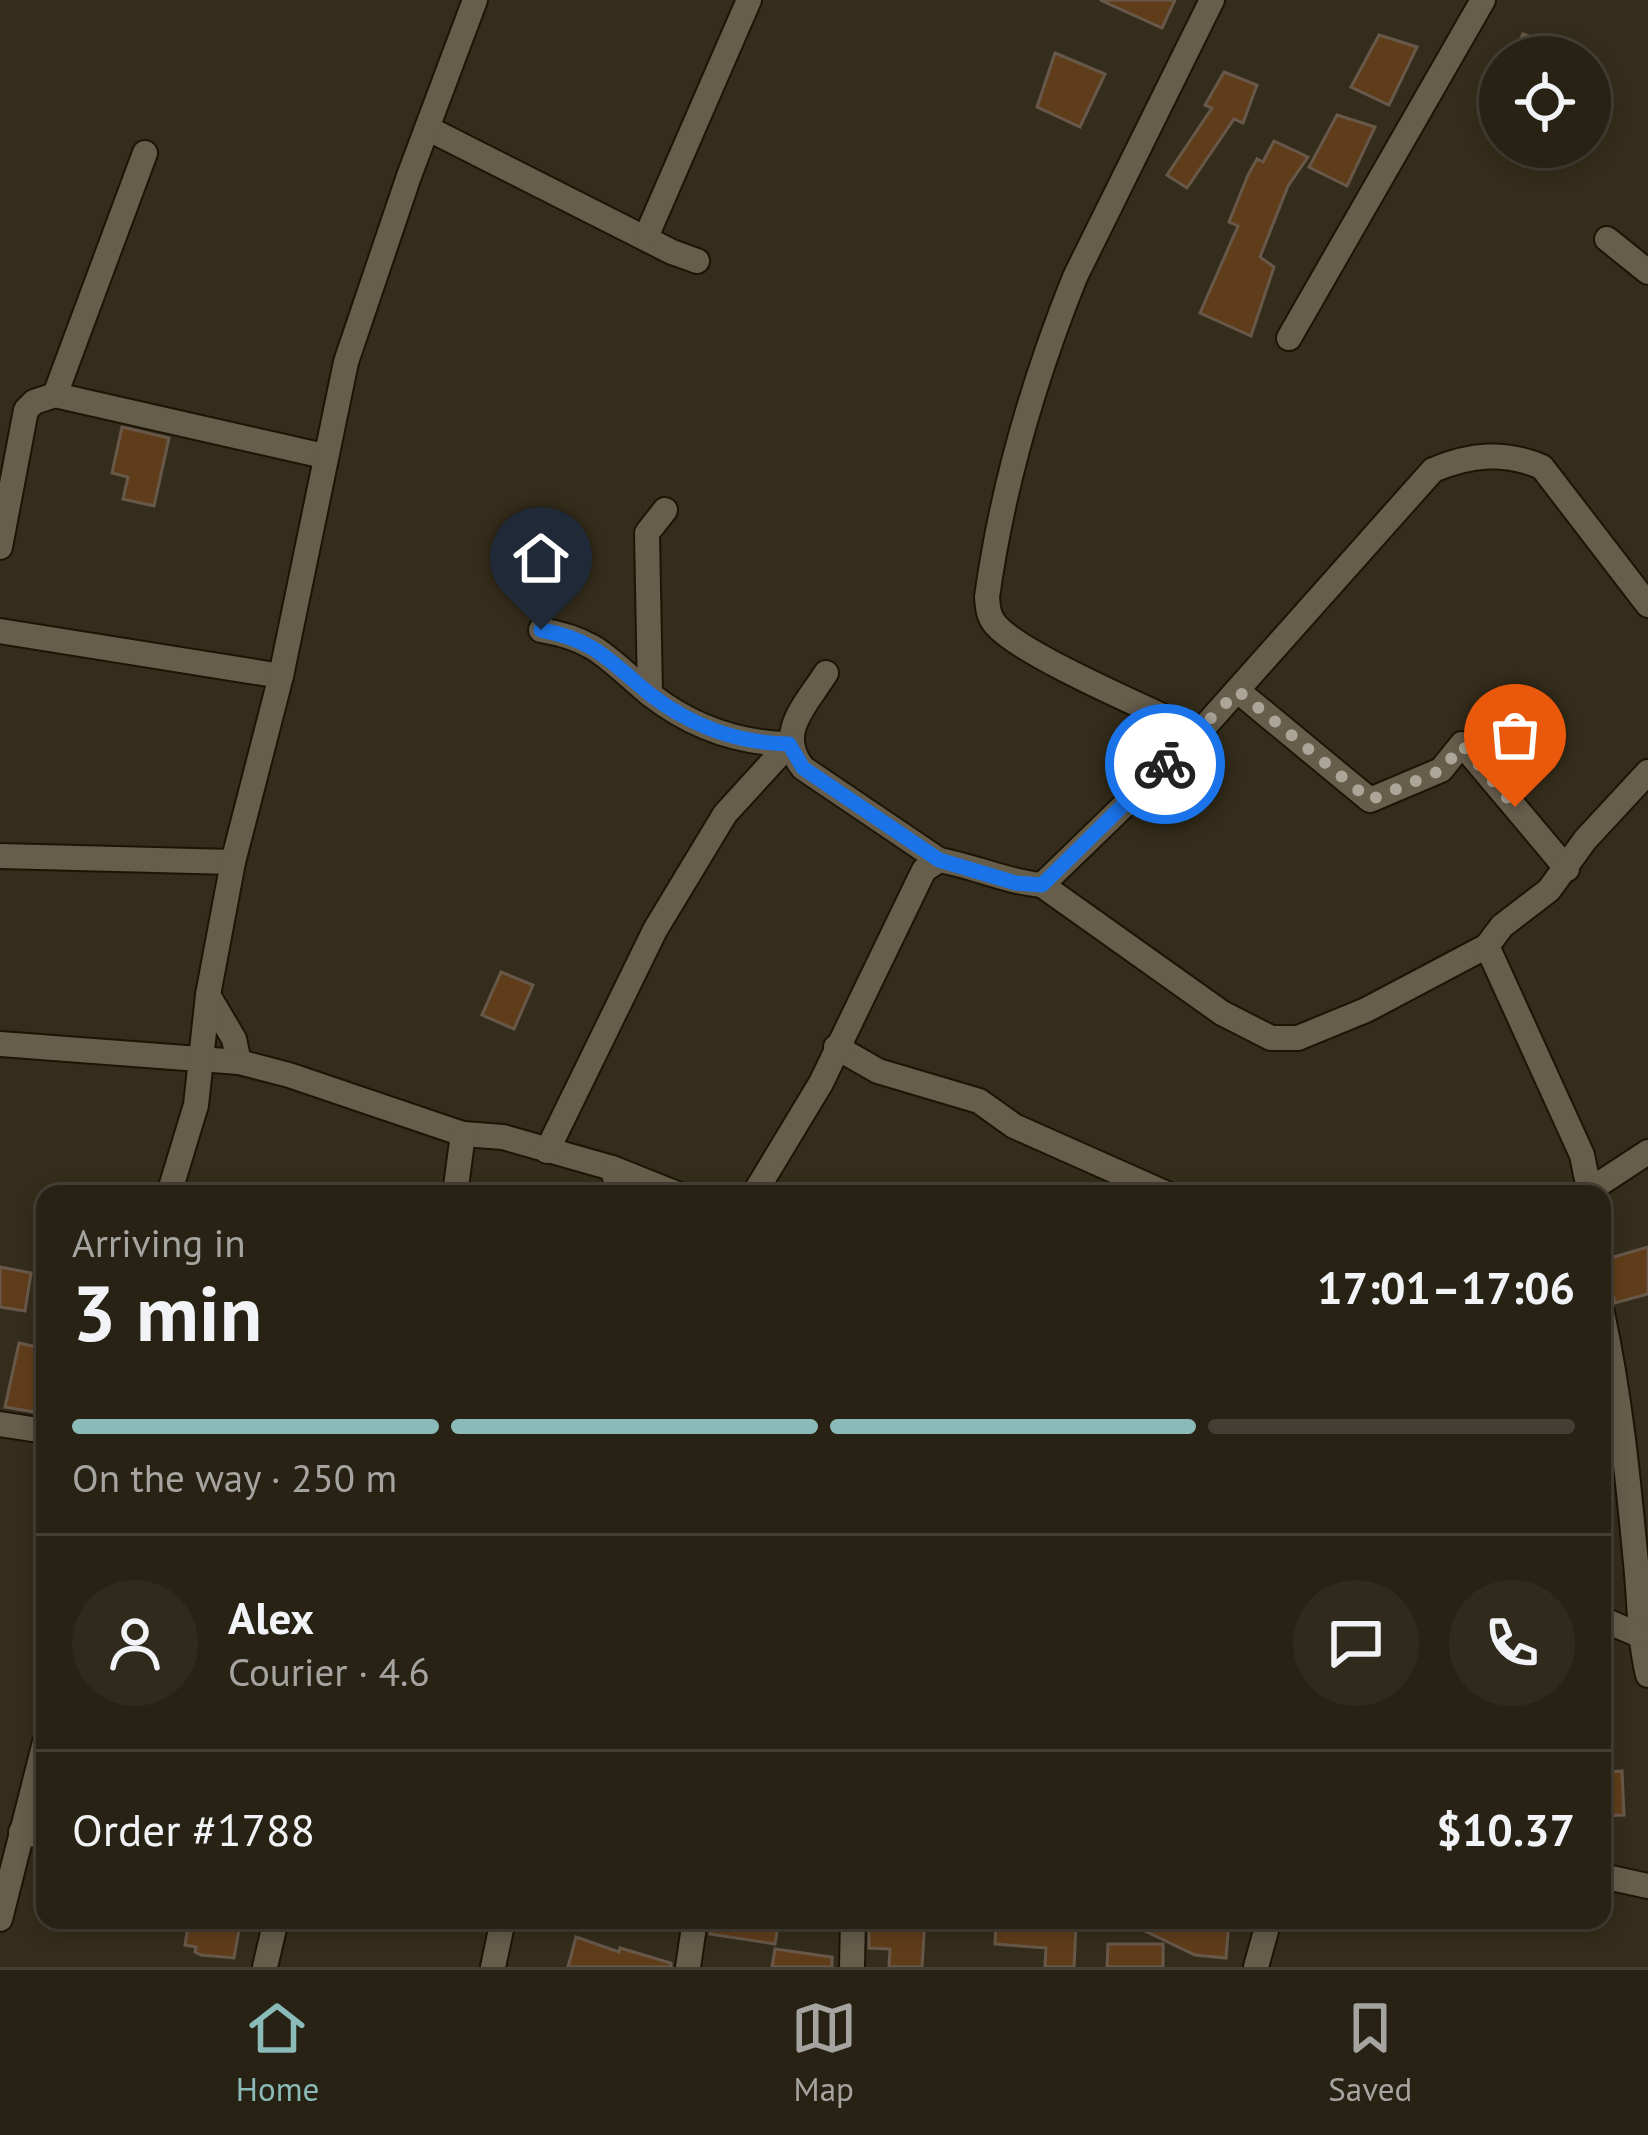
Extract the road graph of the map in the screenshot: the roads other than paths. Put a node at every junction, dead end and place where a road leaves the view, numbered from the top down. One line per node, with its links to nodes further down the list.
1 (749, 0): 7 (street)
2 (1212, 0): 23 (street)
3 (1483, 0): 11 (street)
4 (472, 1): 5 (street)
5 (429, 129): 7 (street); 13 (street)
6 (145, 153): 12 (street)
7 (646, 237): 9 (street)
8 (1607, 239): 10 (street)
9 (697, 261)
10 (1648, 272)
11 (1289, 338)
12 (55, 395): 13 (street); 15 (street)
13 (324, 456): 20 (street)
14 (665, 510): 22 (street)
15 (0, 547)
16 (1648, 604): 21 (street)
17 (541, 630): 22 (street)
18 (0, 631): 20 (street)
19 (826, 673): 24 (street)
20 (280, 676): 28 (street)
21 (1238, 691): 23 (street); 29 (street)
22 (650, 694): 24 (street)
23 (1198, 733): 30 (street)
24 (789, 744): 27 (street); 38 (street)
25 (1648, 772): 29 (street)
26 (0, 856): 28 (street)
27 (939, 860): 30 (street); 34 (street)
28 (233, 862): 32 (street)
29 (1568, 869): 31 (street)
30 (1042, 885): 31 (street)
31 (1487, 946): 47 (street)
32 (208, 995): 35 (street); 36 (street)
33 (0, 1044): 35 (street)
34 (836, 1047): 45 (street); 46 (street)
35 (202, 1060): 36 (street); 41 (street)
36 (238, 1062): 37 (street)
37 (463, 1134): 38 (street); 42 (street)
38 (547, 1151): 40 (street)
39 (1648, 1152): 48 (street)
40 (612, 1168): 43 (street); 44 (street)
41 (172, 1185)
42 (456, 1185)
43 (617, 1185)
44 (654, 1185)
45 (759, 1185)
46 (1147, 1185)
47 (1588, 1185)
48 (1600, 1185)
49 (1611, 1355): 54 (street)
50 (0, 1424): 51 (street)
51 (36, 1430)
52 (1611, 1623): 54 (street)
53 (1611, 1632): 54 (street)
54 (1639, 1635): 55 (street)
55 (1648, 1675)
56 (33, 1835): 59 (street)
57 (1611, 1878): 58 (street)
58 (1648, 1886)
59 (0, 1919)
60 (274, 1929): 65 (street)
61 (500, 1929): 66 (street)
62 (694, 1929): 67 (street)
63 (854, 1929): 68 (street)
64 (1267, 1929): 69 (street)
65 (265, 1967)
66 (493, 1967)
67 (688, 1967)
68 (852, 1967)
69 (1256, 1967)

